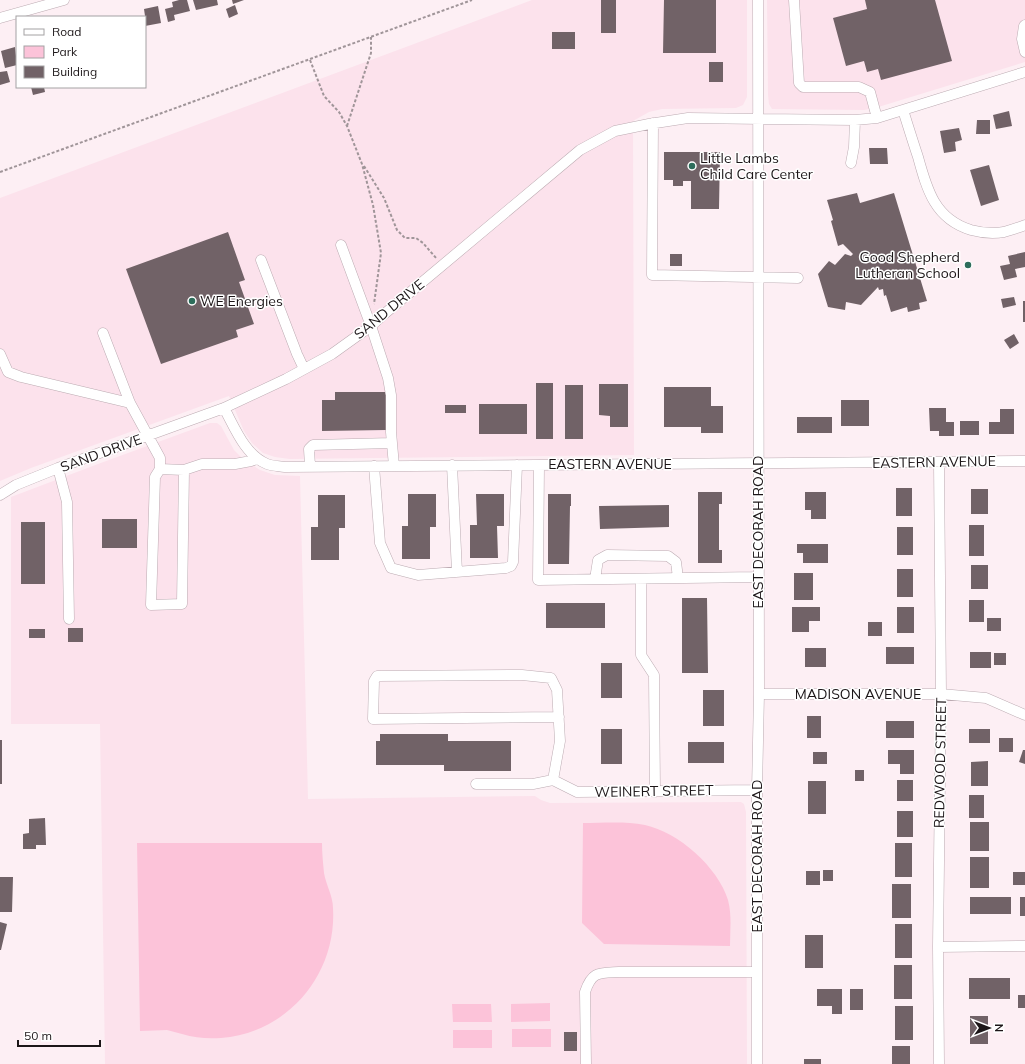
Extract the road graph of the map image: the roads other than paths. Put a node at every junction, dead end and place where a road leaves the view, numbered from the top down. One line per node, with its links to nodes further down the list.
1 (64, 0): 4 (street)
2 (758, 0): 10 (street, EAST DECORAH ROAD)
3 (794, 0): 9 (street)
4 (0, 18)
5 (1025, 25): 6 (street)
6 (1025, 52)
7 (1025, 72): 8 (street, SAND DRIVE)
8 (903, 110): 9 (street, SAND DRIVE); 14 (street)
9 (877, 118): 11 (street, SAND DRIVE)
10 (758, 119): 11 (street, SAND DRIVE); 12 (street, SAND DRIVE); 17 (street, EAST DECORAH ROAD)
11 (855, 120): 13 (street)
12 (653, 123): 17 (street); 19 (street, SAND DRIVE)
13 (851, 163)
14 (1025, 225)
15 (341, 245): 19 (street)
16 (261, 260): 22 (street)
17 (759, 277): 18 (street); 30 (street, EAST DECORAH ROAD)
18 (798, 278)
19 (371, 326): 22 (street, SAND DRIVE); 26 (street)
20 (103, 333): 23 (street)
21 (0, 354): 23 (street)
22 (304, 369): 24 (street, SAND DRIVE)
23 (130, 403): 25 (street)
24 (224, 408): 25 (street, SAND DRIVE); 27 (street, EASTERN AVENUE)
25 (148, 436): 37 (street, SAND DRIVE); 38 (street)
26 (392, 443): 34 (street); 36 (street)
27 (257, 459): 34 (street, EASTERN AVENUE); 39 (street)
28 (1025, 461): 29 (street, EASTERN AVENUE)
29 (938, 462): 30 (street, EASTERN AVENUE); 48 (street, REDWOOD STREET)
30 (757, 464): 33 (street, EASTERN AVENUE); 42 (street, EAST DECORAH ROAD)
31 (452, 465): 32 (street, EASTERN AVENUE); 36 (street, EASTERN AVENUE); 41 (street)
32 (517, 465): 33 (street, EASTERN AVENUE); 41 (street)
33 (539, 465): 45 (street)
34 (310, 466): 35 (street, EASTERN AVENUE)
35 (374, 466): 36 (street, EASTERN AVENUE); 41 (street)
36 (394, 466)
37 (58, 468): 40 (street, SAND DRIVE); 46 (street)
38 (160, 469): 39 (street); 39 (street)
39 (184, 470)
40 (0, 495)
41 (457, 572)
42 (758, 577): 44 (street); 47 (street, EAST DECORAH ROAD)
43 (641, 578): 44 (street); 45 (street); 54 (street)
44 (678, 578): 45 (street)
45 (595, 579)
46 (69, 619)
47 (759, 694): 48 (street, MADISON AVENUE); 53 (street, EAST DECORAH ROAD)
48 (941, 694): 49 (street, MADISON AVENUE); 55 (street, REDWOOD STREET)
49 (1025, 715)
50 (559, 717): 50 (street); 51 (street)
51 (553, 780): 52 (street); 54 (street, WEINERT STREET)
52 (476, 784)
53 (757, 790): 54 (street, WEINERT STREET); 57 (street, EAST DECORAH ROAD)
54 (655, 792)
55 (938, 946): 56 (street); 60 (street, REDWOOD STREET)
56 (1025, 946)
57 (757, 972): 58 (street); 59 (street, EAST DECORAH ROAD)
58 (586, 1064)
59 (757, 1064)
60 (939, 1064)

